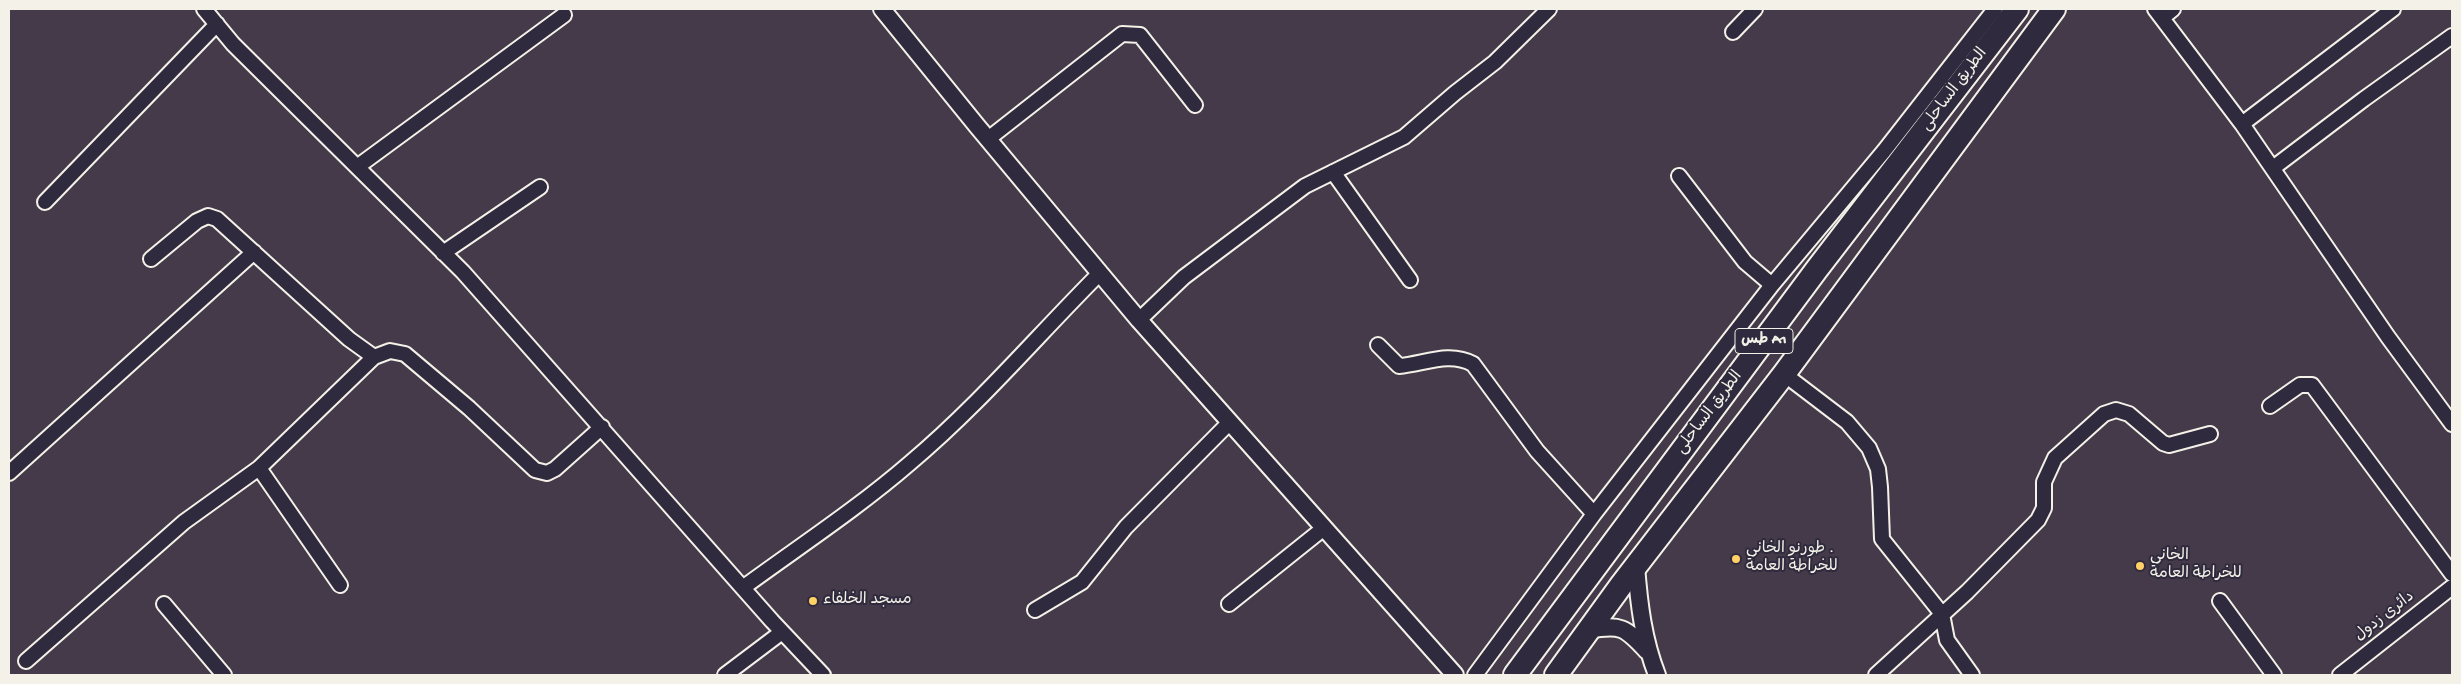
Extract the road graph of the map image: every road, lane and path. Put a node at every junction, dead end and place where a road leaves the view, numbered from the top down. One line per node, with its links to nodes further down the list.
1 (204, 9): 11 (street)
2 (882, 9): 16 (street)
3 (1549, 9): 21 (street)
4 (1756, 9): 12 (street)
5 (1995, 9): 30 (street)
6 (2017, 9): 17 (highway, الطريق الساحلى / طس A1)
7 (2054, 9): 18 (highway, الطريق الساحلى / طس A1)
8 (2393, 9): 15 (street)
9 (2164, 12): 15 (street)
10 (564, 15): 19 (street)
11 (217, 24): 19 (street); 24 (street)
12 (1733, 32)
13 (2452, 36): 20 (street)
14 (1195, 106): 16 (street)
15 (2242, 124): 20 (street)
16 (988, 139): 28 (street)
17 (1912, 146): 18 (highway); 63 (highway, الطريق الساحلى / طس A1)
18 (1938, 166): 34 (highway, الطريق الساحلى / طس A1)
19 (357, 167): 26 (street)
20 (2273, 168): 37 (street)
21 (1333, 172): 29 (street); 31 (street)
22 (1679, 176): 30 (street)
23 (540, 187): 26 (street)
24 (45, 202)
25 (254, 252): 27 (street); 33 (street); 41 (street)
26 (443, 253): 38 (street)
27 (151, 259)
28 (1100, 273): 31 (street); 47 (street)
29 (1410, 280)
30 (1772, 285): 42 (street)
31 (1139, 320): 36 (street)
32 (1378, 346): 42 (street)
33 (374, 357): 38 (street); 40 (street)
34 (1784, 374): 44 (highway, الطريق الساحلى / طس A1); 53 (street)
35 (2270, 406): 45 (street)
36 (1230, 422): 43 (street); 52 (street)
37 (2452, 424)
38 (602, 427): 47 (street)
39 (2210, 434): 53 (street)
40 (259, 468): 46 (street); 57 (street)
41 (9, 473)
42 (1594, 514): 62 (street)
43 (1324, 528): 51 (street); 61 (street)
44 (1636, 566): 54 (highway, الطريق الساحلى / طس A1); 56 (street)
45 (2452, 574)
46 (340, 585)
47 (744, 587): 55 (street)
48 (2452, 587): 69 (street, دائرى زدول)
49 (2220, 601): 68 (street)
50 (164, 604): 58 (street)
51 (1229, 604)
52 (1035, 610)
53 (1942, 614): 66 (street); 67 (street)
54 (1588, 630): 56 (street); 64 (highway, الطريق الساحلى / طس A1)
55 (782, 632): 59 (street); 60 (street)
56 (1647, 651): 65 (street)
57 (26, 660)
58 (224, 675)
59 (724, 675)
60 (823, 675)
61 (1455, 675)
62 (1475, 675)
63 (1515, 675)
64 (1556, 675)
65 (1657, 675)
66 (1876, 675)
67 (1972, 675)
68 (2274, 675)
69 (2340, 675)

